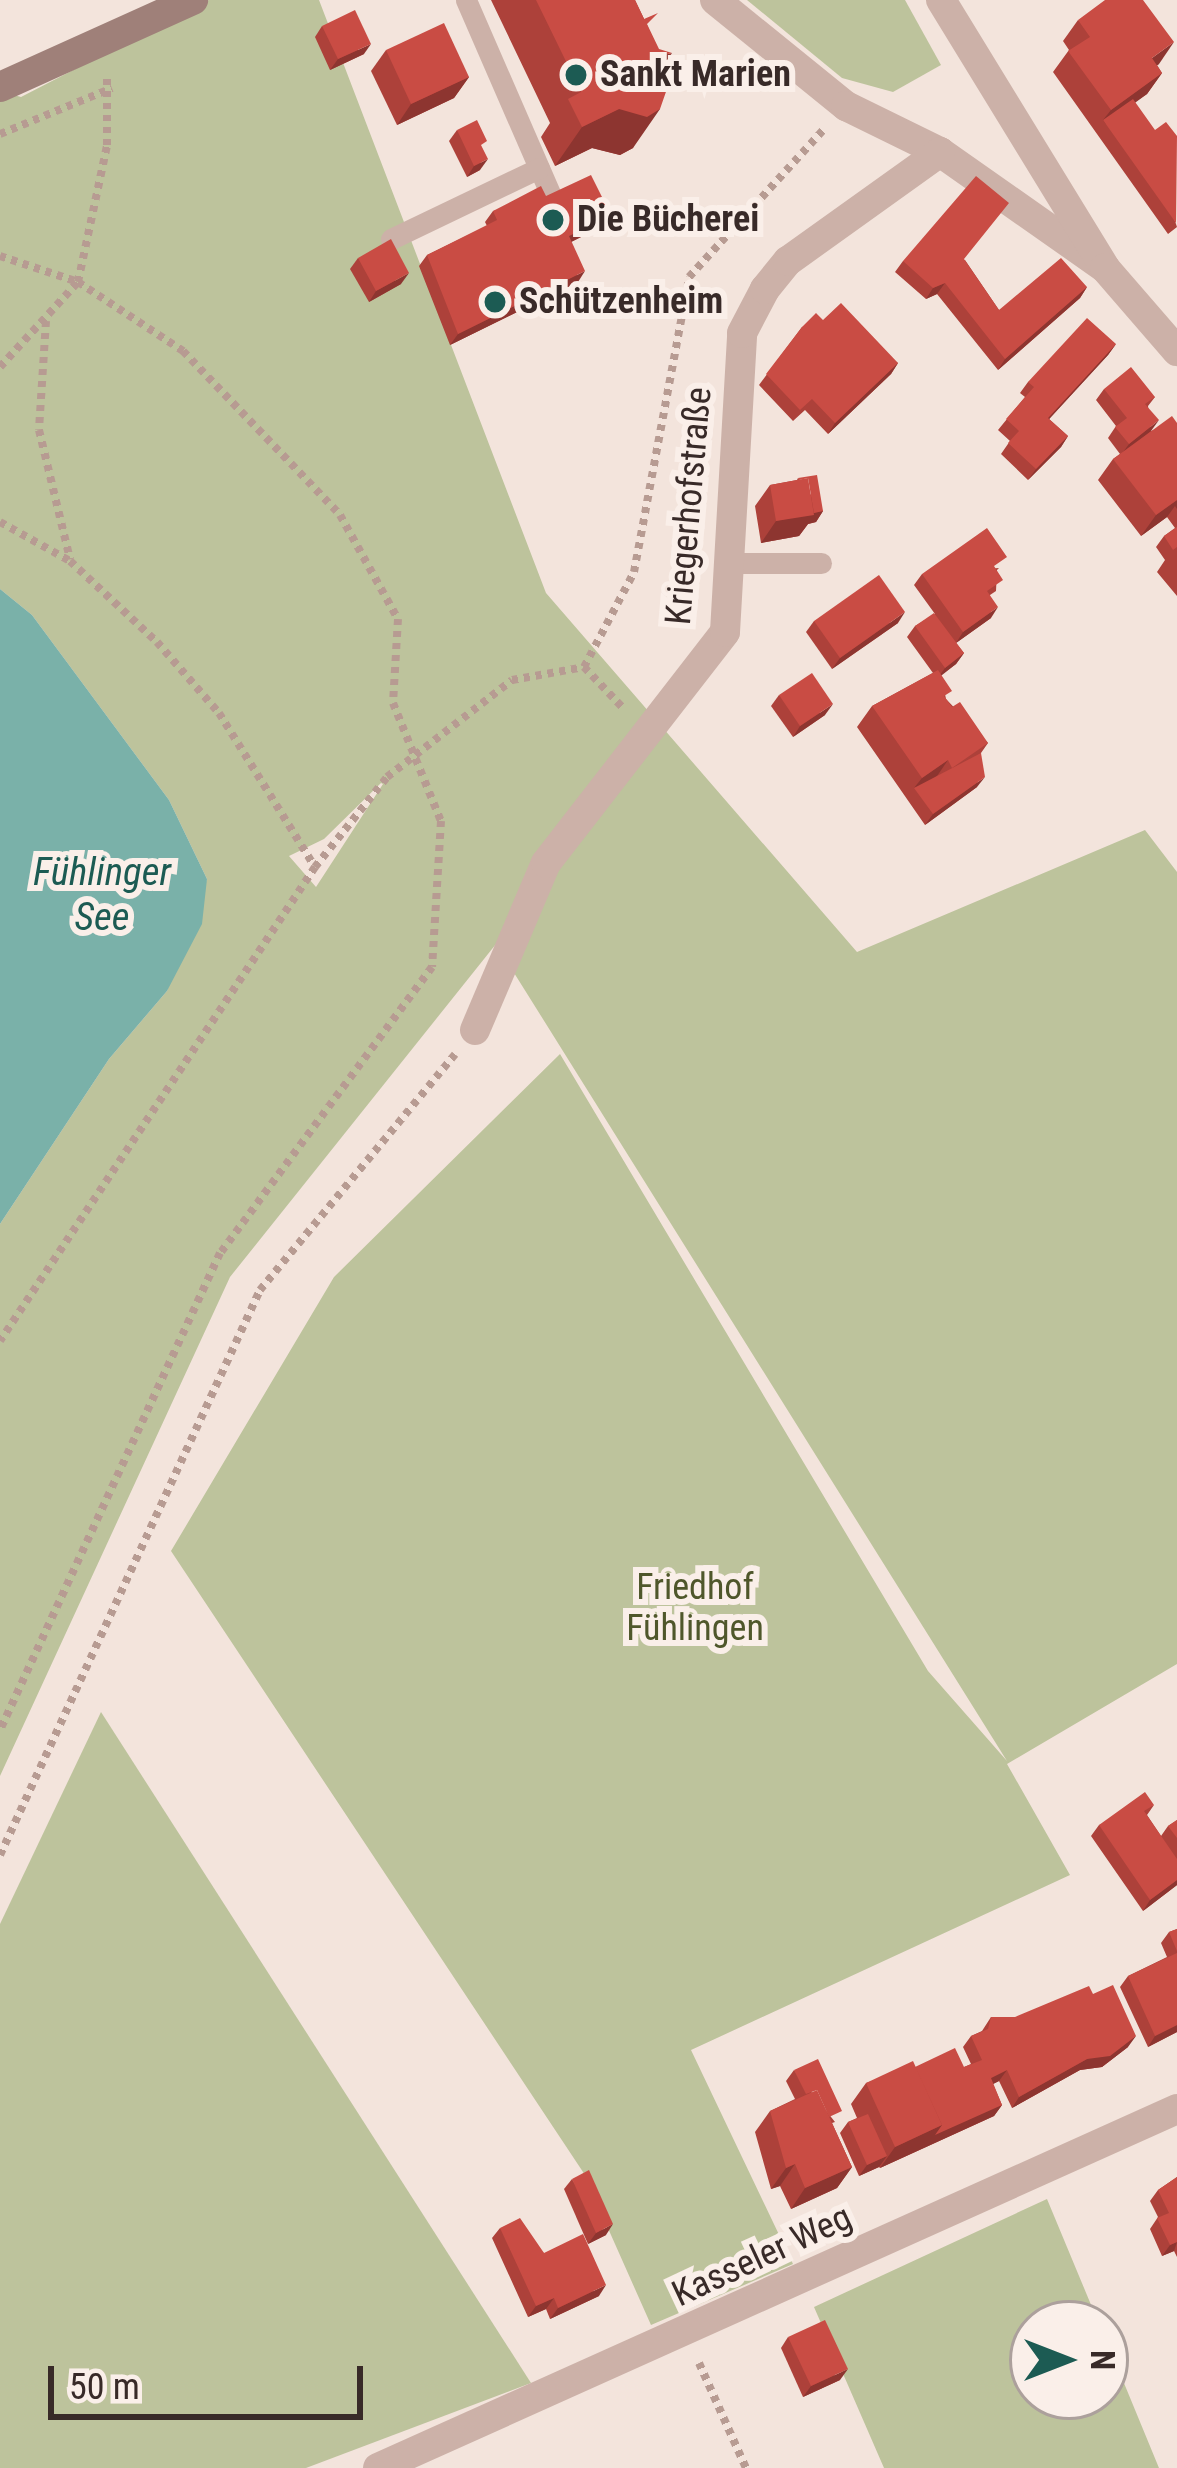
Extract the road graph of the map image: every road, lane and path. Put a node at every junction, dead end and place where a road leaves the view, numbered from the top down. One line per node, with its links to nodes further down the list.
1 (193, 0): 5 (main road)
2 (466, 0): 11 (lane)
3 (715, 0): 8 (street)
4 (941, 0): 15 (street)
5 (95, 44): 6 (main road); 7 (path)
6 (0, 87)
7 (112, 88): 9 (path); 16 (path)
8 (846, 106): 10 (street); 24 (path)
9 (0, 134)
10 (940, 152): 15 (street); 22 (street, Kriegerhofstraße)
11 (539, 168): 12 (lane); 13 (lane)
12 (553, 200)
13 (391, 239)
14 (0, 256): 16 (path)
15 (1105, 268): 18 (street)
16 (78, 282): 17 (path); 26 (path)
17 (46, 319): 19 (path); 21 (path)
18 (1177, 351)
19 (0, 367)
20 (0, 521): 21 (path)
21 (70, 561): 27 (path)
22 (729, 563): 23 (lane); 25 (street, Kriegerhofstraße)
23 (821, 563)
24 (584, 668): 25 (path); 26 (path)
25 (647, 734): 28 (street, Kriegerhofstraße)
26 (410, 755): 27 (path); 30 (path)
27 (315, 867): 29 (path)
28 (475, 1030): 31 (path)
29 (0, 1341)
30 (0, 1730)
31 (0, 1855)
32 (1177, 2109): 33 (street, Kasseler Weg)
33 (686, 2334): 34 (street, Kasseler Weg); 35 (path)
34 (377, 2468)
35 (746, 2468)

